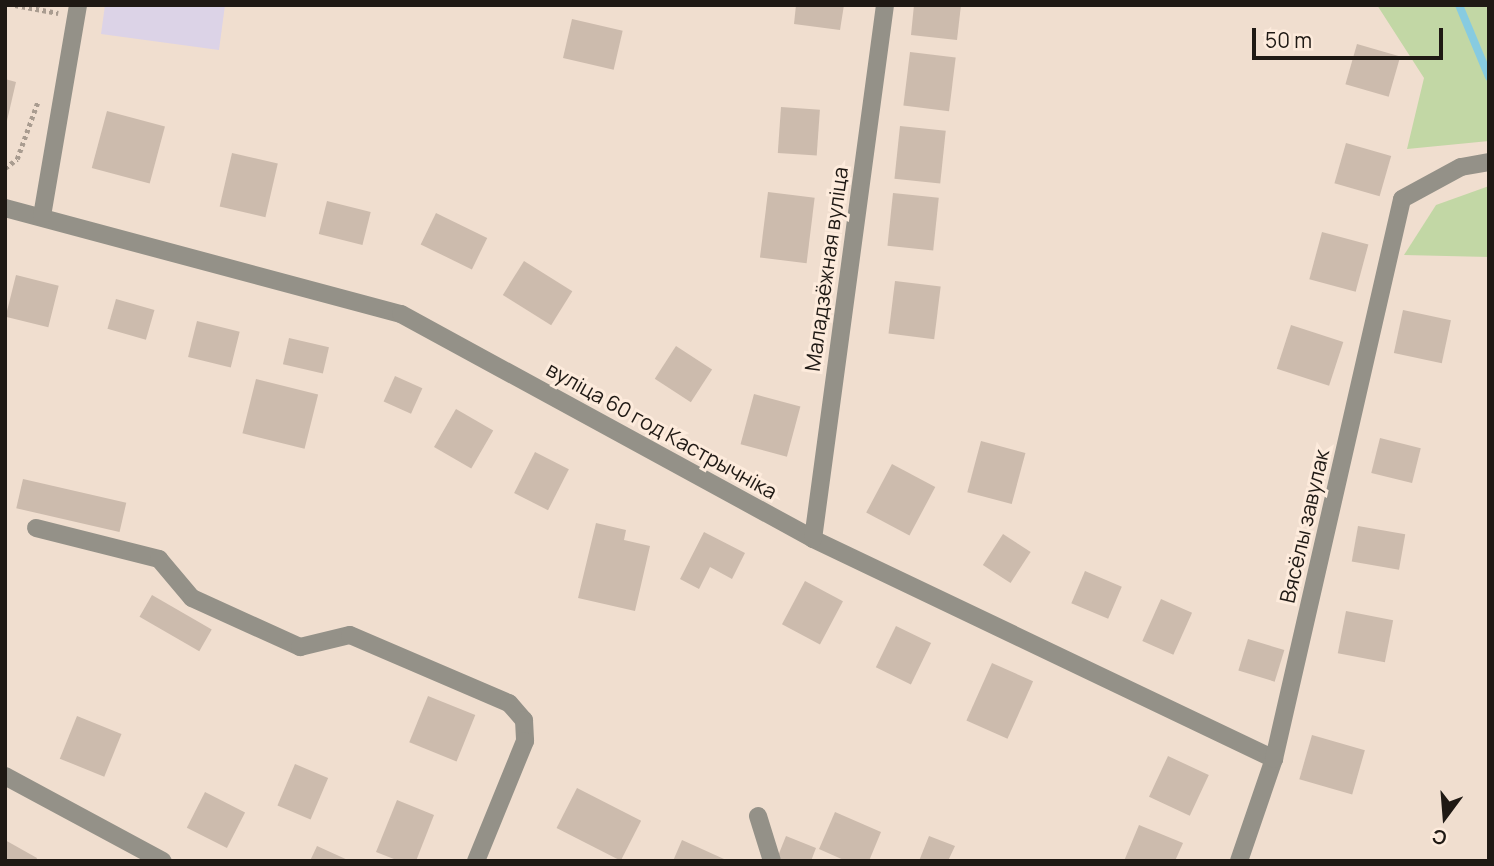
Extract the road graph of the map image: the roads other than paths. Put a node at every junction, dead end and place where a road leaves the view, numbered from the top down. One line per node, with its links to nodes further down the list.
1 (78, 5): 5 (street)
2 (885, 5): 7 (street, Маладзёжная вуліца)
3 (1489, 162): 8 (street, Вясёлы завулак)
4 (5, 208): 5 (street, вуліца 60 год Кастрычніка)
5 (42, 216): 7 (street, вуліца 60 год Кастрычніка)
6 (36, 528): 12 (street)
7 (813, 539): 8 (street, вуліца 60 год Кастрычніка)
8 (1274, 759): 14 (street, Вясёлы завулак)
9 (5, 776): 11 (street)
10 (758, 816): 13 (street)
11 (163, 861)
12 (476, 861)
13 (772, 861)
14 (1239, 861)

